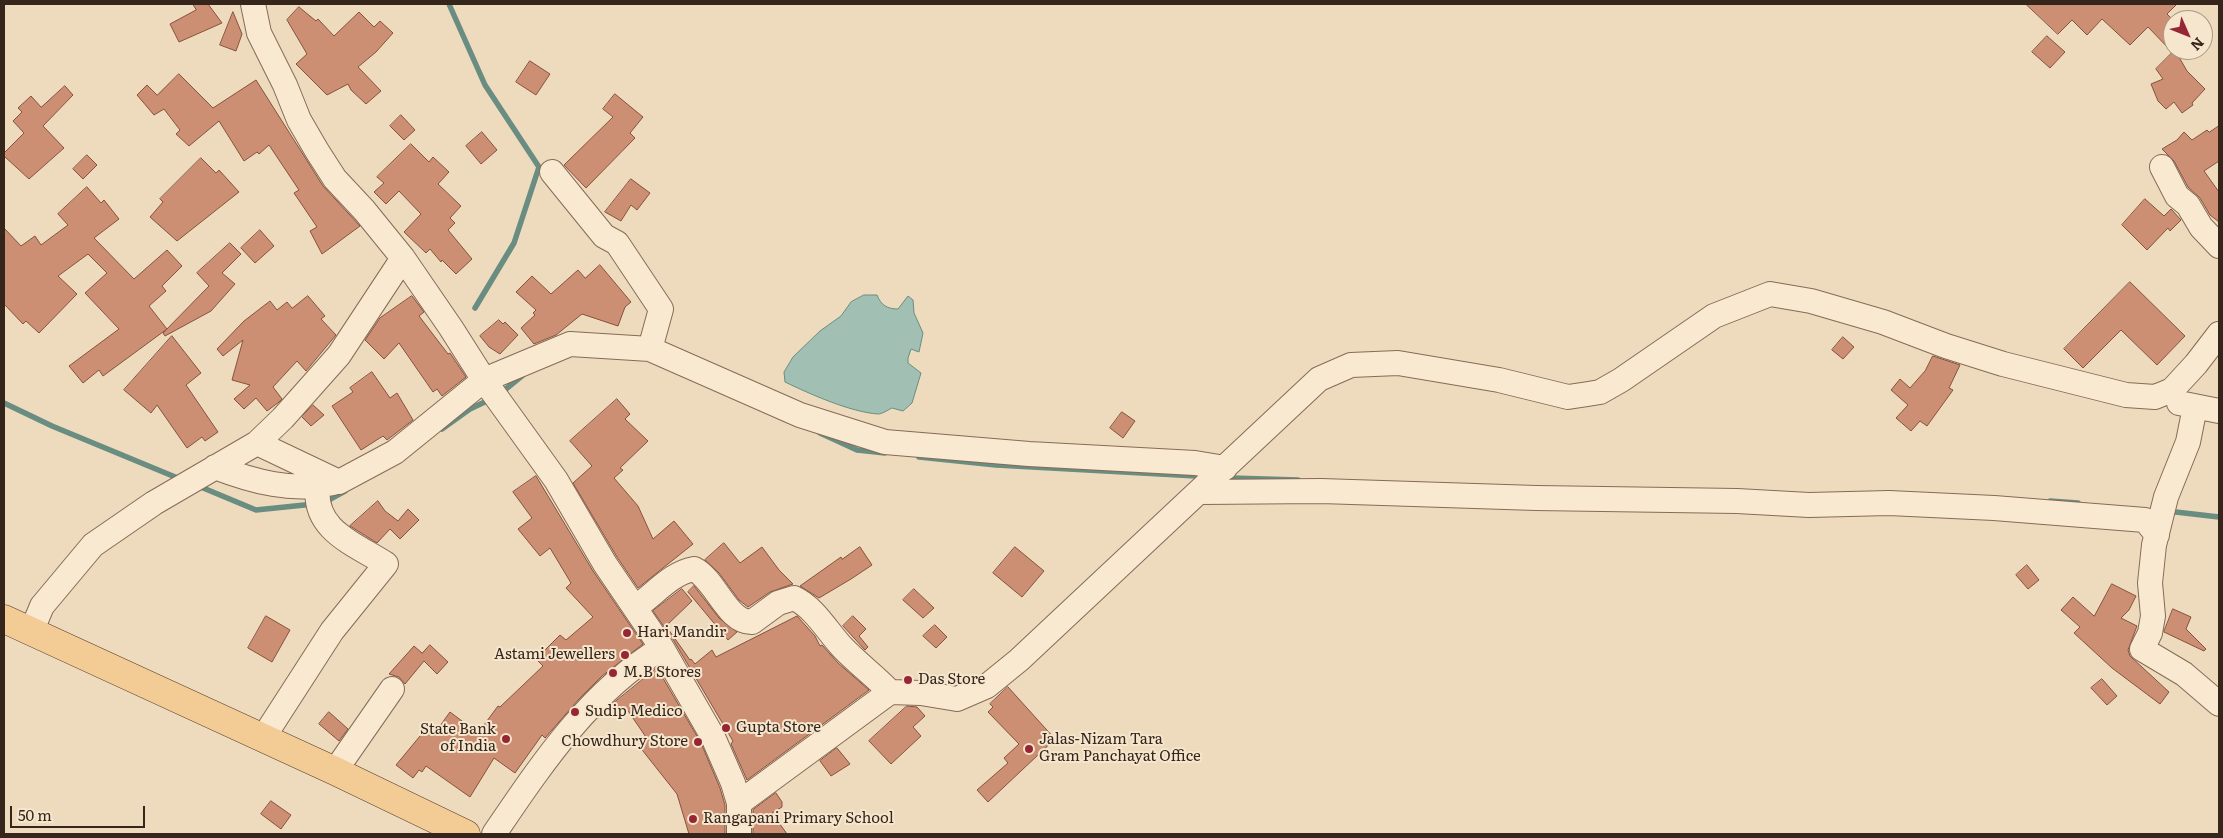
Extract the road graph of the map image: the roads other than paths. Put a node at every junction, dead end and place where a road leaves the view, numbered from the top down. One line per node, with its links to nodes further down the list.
1 (253, 4): 5 (street)
2 (2162, 167): 4 (street)
3 (552, 172): 7 (street)
4 (2219, 246)
5 (403, 258): 8 (street); 12 (street)
6 (2219, 334): 9 (street)
7 (650, 349): 8 (street); 13 (street)
8 (484, 380): 16 (street); 18 (street)
9 (2155, 397): 10 (street); 13 (street)
10 (2195, 407): 11 (street); 17 (street)
11 (2219, 411)
12 (256, 443): 14 (street); 16 (street)
13 (1225, 468): 15 (street)
14 (206, 472): 16 (street); 20 (street)
15 (1200, 492): 17 (street); 23 (street)
16 (323, 495): 25 (street)
17 (2159, 530): 24 (street)
18 (636, 607): 21 (street); 23 (street)
19 (4, 619): 20 (main road)
20 (32, 630): 25 (main road)
21 (662, 648): 27 (street); 29 (street)
22 (392, 689): 26 (street)
23 (890, 692): 27 (street)
24 (2219, 704)
25 (263, 738): 26 (main road)
26 (334, 771): 28 (main road)
27 (739, 803): 30 (street)
28 (466, 834)
29 (494, 834)
30 (739, 834)

